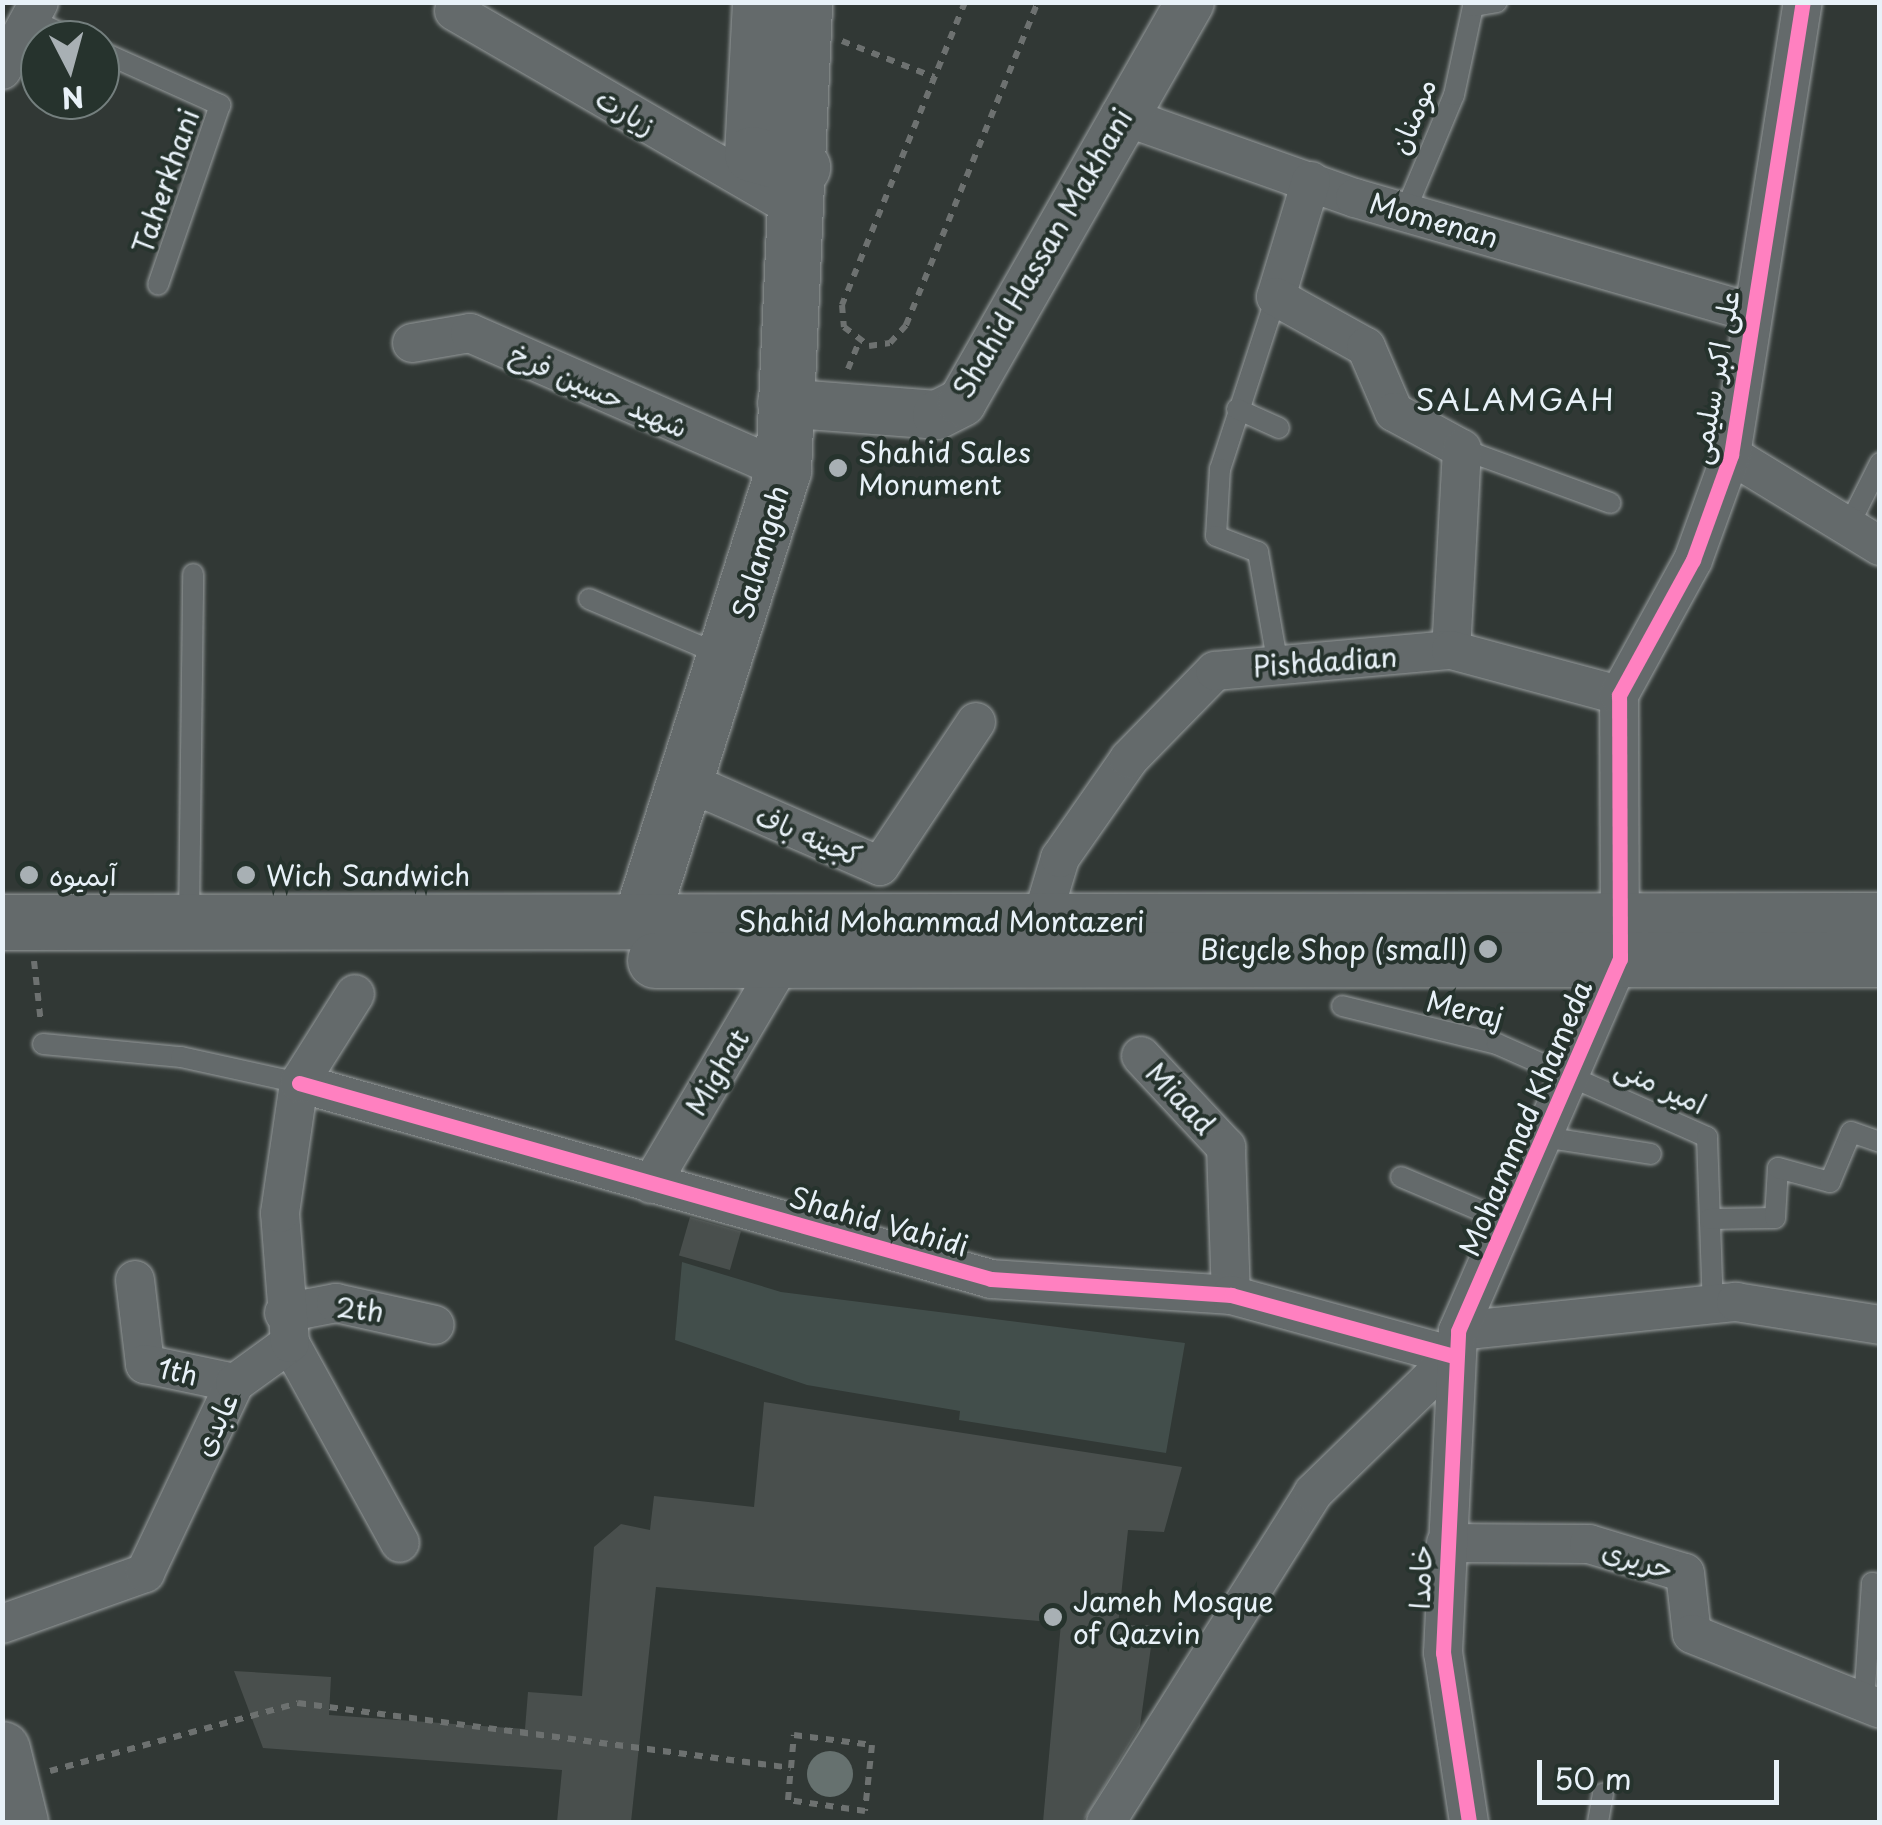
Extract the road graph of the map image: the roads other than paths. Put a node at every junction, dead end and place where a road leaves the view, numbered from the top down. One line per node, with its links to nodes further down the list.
1 (1190, 2): 9 (street, Shahid Hassan Makhani)
2 (1497, 2): 12 (lane, مومنان)
3 (1803, 2): 15 (street, علی اکبر سلیمی)
4 (789, 10): 11 (main road)
5 (34, 11): 8 (street)
6 (454, 11): 11 (street, زیارت)
7 (120, 60): 13 (lane, Taherkhani)
8 (2, 70)
9 (1120, 115): 10 (street, Momenan); 17 (street, Shahid Hassan Makhani)
10 (1310, 181): 12 (street, Momenan); 14 (street)
11 (800, 189): 17 (main road, Salamgah)
12 (1404, 212): 15 (street, Momenan)
13 (158, 285)
14 (1276, 297): 18 (lane); 20 (street)
15 (1752, 312): 21 (street, علی اکبر سلیمی)
16 (412, 342): 23 (street, شهید حسین فرخ)
17 (782, 403): 23 (main road, Salamgah)
18 (1237, 410): 19 (lane); 30 (lane)
19 (1278, 428)
20 (1462, 449): 24 (lane); 28 (street)
21 (1731, 455): 25 (street); 31 (street, علی اکبر سلیمی)
22 (1880, 464): 25 (lane)
23 (782, 470): 29 (main road, Salamgah)
24 (1610, 503)
25 (1864, 536)
26 (193, 574): 36 (lane)
27 (589, 599): 29 (lane)
28 (1452, 650): 30 (street, Pishdadian); 31 (street, Pishdadian)
29 (730, 659): 33 (main road, Salamgah)
30 (1277, 660): 37 (street, Pishdadian)
31 (1619, 695): 38 (street, علی اکبر سلیمی)
32 (976, 722): 33 (street, کجینه باف)
33 (690, 783): 35 (main road, Salamgah)
34 (1880, 920): 38 (main road, Shahid Mohammad Montazeri)
35 (640, 921): 36 (main road, Shahid Mohammad Montazeri); 37 (main road, Shahid Mohammad Montazeri)
36 (189, 922): 39 (main road, Shahid Mohammad Montazeri)
37 (1035, 940): 38 (main road, Shahid Mohammad Montazeri); 41 (main road, Shahid Mohammad Montazeri)
38 (1621, 940): 40 (main road, Shahid Mohammad Montazeri); 46 (street, Mohammad Khameda)
39 (13, 947): 41 (main road, Shahid Mohammad Montazeri)
40 (1880, 959)
41 (784, 960): 52 (street, Mighat)
42 (355, 994): 47 (street)
43 (1342, 1006): 46 (lane, Meraj)
44 (43, 1044): 47 (lane)
45 (1141, 1056): 56 (street, Miaad)
46 (1572, 1074): 48 (street, Mohammad Khameda); 53 (lane, امیر منی)
47 (299, 1083): 52 (street, Shahid Vahidi); 60 (street)
48 (1550, 1138): 50 (lane); 54 (street, Mohammad Khameda)
49 (1880, 1142): 53 (lane)
50 (1650, 1154)
51 (1401, 1178): 54 (lane)
52 (651, 1184): 56 (street, Shahid Vahidi)
53 (1710, 1219): 57 (lane, امیر منی)
54 (1510, 1222): 61 (street, Mohammad Khameda)
55 (135, 1280): 62 (street, 1th)
56 (1232, 1296): 61 (street, Shahid Vahidi)
57 (1713, 1306): 59 (street); 61 (street)
58 (435, 1325): 60 (street, 2th)
59 (1880, 1325)
60 (287, 1328): 62 (street, عابدی); 64 (street)
61 (1456, 1344): 63 (street, خامدا); 69 (street)
62 (235, 1383): 66 (street, عابدی)
63 (1446, 1543): 67 (street, حریری); 70 (street, خامدا)
64 (400, 1544)
65 (1880, 1584): 67 (lane)
66 (2, 1624)
67 (1872, 1706)
68 (1604, 1793): 71 (lane)
69 (1106, 1822)
70 (1470, 1822)
71 (1598, 1822)

